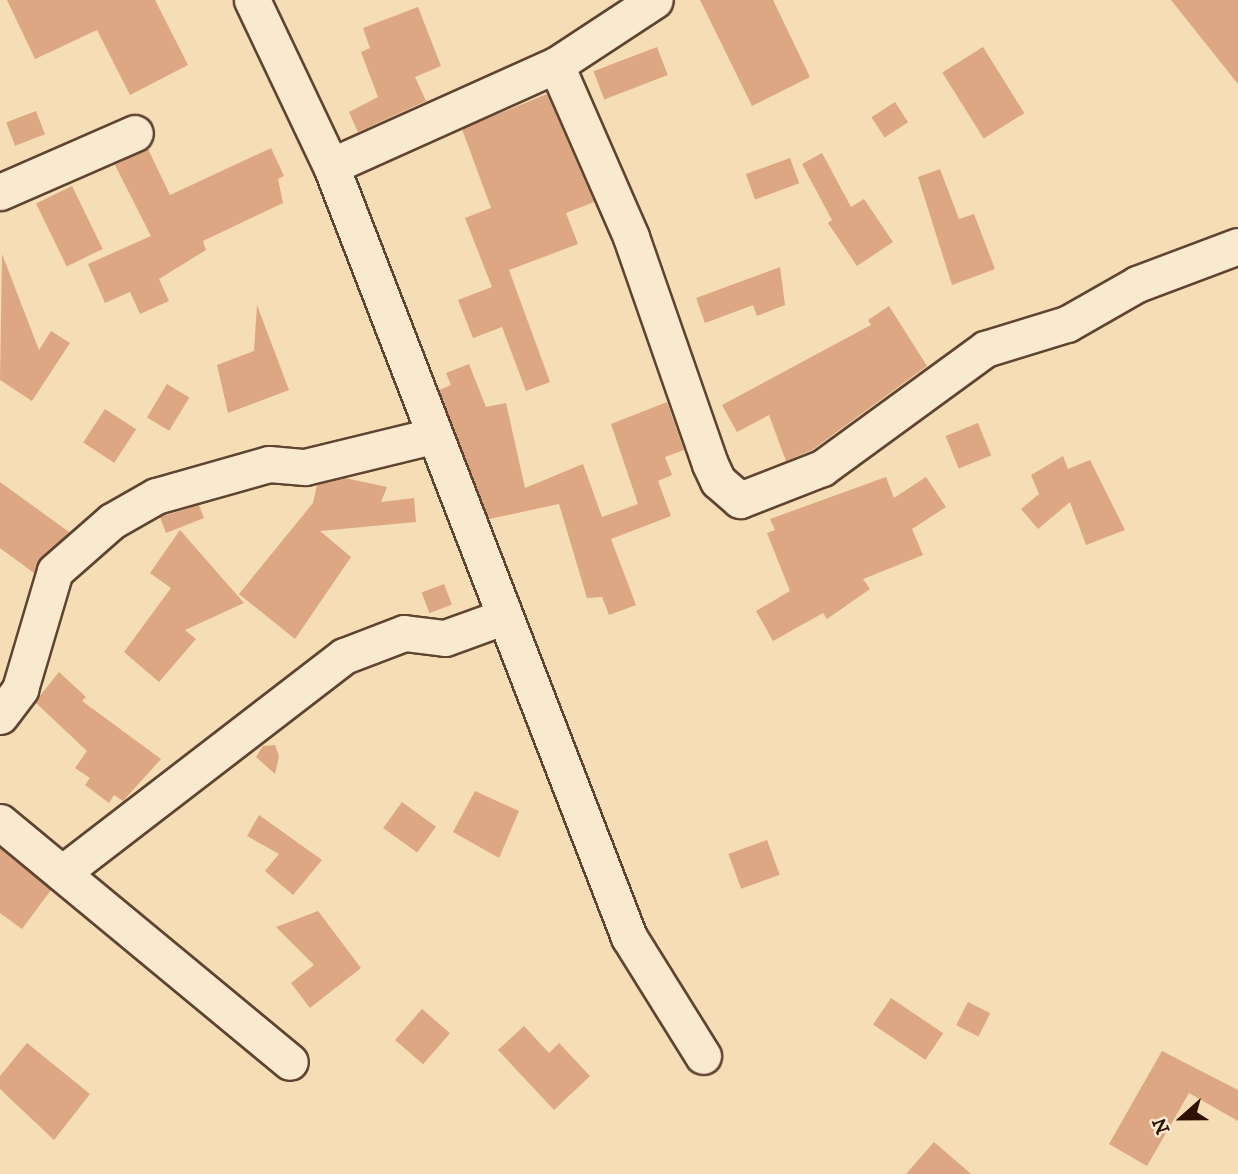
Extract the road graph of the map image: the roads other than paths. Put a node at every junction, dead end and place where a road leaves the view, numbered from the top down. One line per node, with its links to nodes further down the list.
1 (252, 0): 5 (street)
2 (655, 0): 3 (street)
3 (555, 65): 5 (street); 7 (street)
4 (135, 133): 6 (street)
5 (331, 166): 8 (street)
6 (0, 192)
7 (1238, 246)
8 (432, 436): 9 (street); 10 (street)
9 (503, 617): 12 (street); 13 (street)
10 (0, 716)
11 (0, 822): 12 (street)
12 (62, 873): 14 (street)
13 (703, 1056)
14 (290, 1062)

